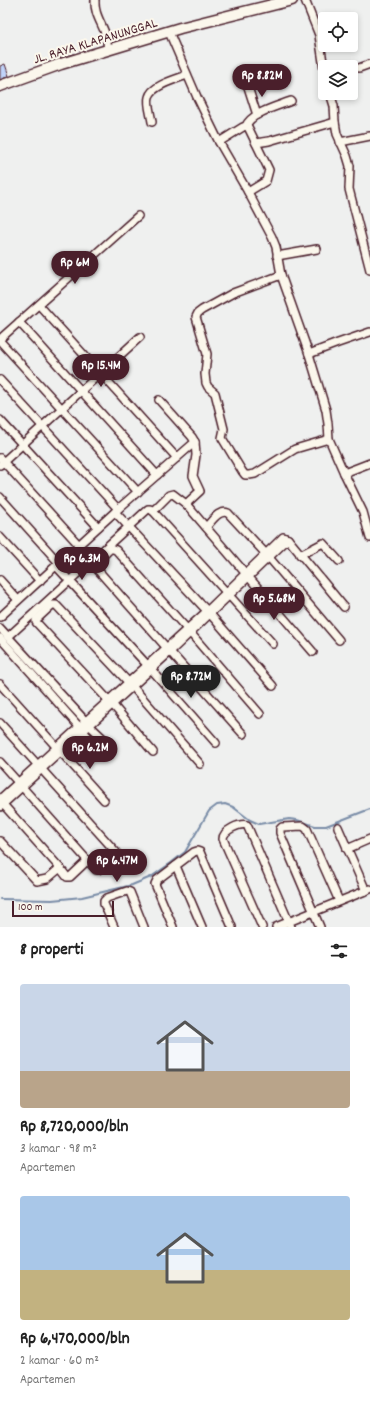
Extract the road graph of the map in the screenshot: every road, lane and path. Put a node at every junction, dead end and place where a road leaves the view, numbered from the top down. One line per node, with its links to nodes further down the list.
1 (95, 0): 6 (street)
2 (292, 0): 4 (street, JL. RAYA KLAPANUNGGAL)
3 (305, 0): 7 (street)
4 (279, 2): 5 (street, JL. RAYA KLAPANUNGGAL)
5 (168, 32): 6 (street, JL. RAYA KLAPANUNGGAL); 10 (street)
6 (108, 49): 11 (street, JL. RAYA KLAPANUNGGAL)
7 (323, 60)
8 (370, 64): 9 (street)
9 (359, 68)
10 (187, 75): 16 (street); 20 (street)
11 (0, 86)
12 (248, 87): 15 (street)
13 (332, 100): 17 (street)
14 (291, 101): 15 (street)
15 (257, 115): 18 (street)
16 (152, 122)
17 (334, 122): 21 (street); 22 (street)
18 (246, 126): 20 (street); 22 (street)
19 (370, 136): 21 (street)
20 (219, 142): 23 (street)
21 (340, 142): 27 (street)
22 (256, 143): 23 (street)
23 (248, 192): 26 (street)
24 (138, 216): 29 (street)
25 (317, 249): 26 (street)
26 (277, 256): 28 (street)
27 (370, 270)
28 (281, 275): 34 (street); 42 (street)
29 (39, 304): 30 (street); 35 (street)
30 (19, 322): 33 (street); 37 (street)
31 (370, 332): 34 (street)
32 (140, 336): 35 (street)
33 (0, 340): 39 (street)
34 (309, 354): 42 (street)
35 (100, 373): 37 (street); 45 (street)
36 (0, 380): 41 (street)
37 (82, 391): 39 (street); 49 (street)
38 (159, 400): 43 (street)
39 (62, 409): 41 (street); 50 (street)
40 (0, 420): 44 (street)
41 (43, 426): 44 (street); 53 (street)
42 (329, 439): 48 (street)
43 (195, 442): 45 (street); 52 (street)
44 (22, 445): 46 (street); 56 (street)
45 (177, 458): 49 (street)
46 (1, 462): 60 (street)
47 (370, 464): 48 (street)
48 (344, 473): 59 (street)
49 (157, 475): 50 (street)
50 (138, 492): 53 (street)
51 (0, 497): 64 (street)
52 (186, 504): 54 (street); 57 (street)
53 (117, 510): 55 (street); 56 (street)
54 (153, 511): 55 (street); 69 (street)
55 (129, 526): 67 (street); 72 (street)
56 (98, 527): 60 (street)
57 (206, 527): 62 (street); 65 (street)
58 (0, 537): 68 (street)
59 (370, 538)
60 (79, 545): 64 (street)
61 (300, 555): 62 (street); 63 (street); 71 (street)
62 (268, 556): 65 (street); 76 (street)
63 (339, 561)
64 (58, 564): 67 (street); 68 (street)
65 (247, 575): 69 (street); 80 (street)
66 (0, 580): 70 (street)
67 (69, 580): 77 (street); 81 (street)
68 (40, 581): 70 (street)
69 (227, 594): 72 (street); 78 (street)
70 (18, 600): 73 (street)
71 (344, 607)
72 (208, 613): 75 (street); 84 (street)
73 (0, 617)
74 (0, 628): 77 (street)
75 (189, 631): 79 (street); 79 (street); 86 (street)
76 (339, 640)
77 (3, 641): 88 (street); 89 (street)
78 (273, 644)
79 (169, 649): 81 (street); 90 (street)
80 (313, 652)
81 (149, 667): 83 (street); 92 (street)
82 (0, 684): 93 (street)
83 (130, 685): 85 (street); 85 (street); 97 (street)
84 (273, 686)
85 (110, 702): 88 (street); 95 (street)
86 (260, 714)
87 (0, 723): 98 (street)
88 (88, 724): 89 (street); 91 (street)
89 (82, 730): 93 (street); 94 (street)
90 (243, 734)
91 (107, 742)
92 (216, 743)
93 (59, 750): 98 (street); 100 (street)
94 (100, 750)
95 (153, 752)
96 (0, 762): 99 (street)
97 (200, 764)
98 (40, 768): 99 (street); 106 (street)
99 (20, 785): 101 (street); 106 (street)
100 (104, 800)
101 (1, 803): 108 (street)
102 (338, 827): 105 (street)
103 (370, 839): 105 (street)
104 (0, 841): 108 (street)
105 (347, 849): 109 (street)
106 (88, 860): 108 (street)
107 (176, 866): 115 (street); 116 (street); 117 (street)
108 (60, 868)
109 (368, 890): 110 (street)
110 (339, 901): 111 (street); 111 (street)
111 (313, 912): 112 (street); 120 (street)
112 (290, 924): 118 (street); 119 (street)
113 (114, 927): 114 (street)
114 (144, 927)
115 (173, 927)
116 (202, 927)
117 (232, 927)
118 (262, 927)
119 (276, 927)
120 (320, 927)

